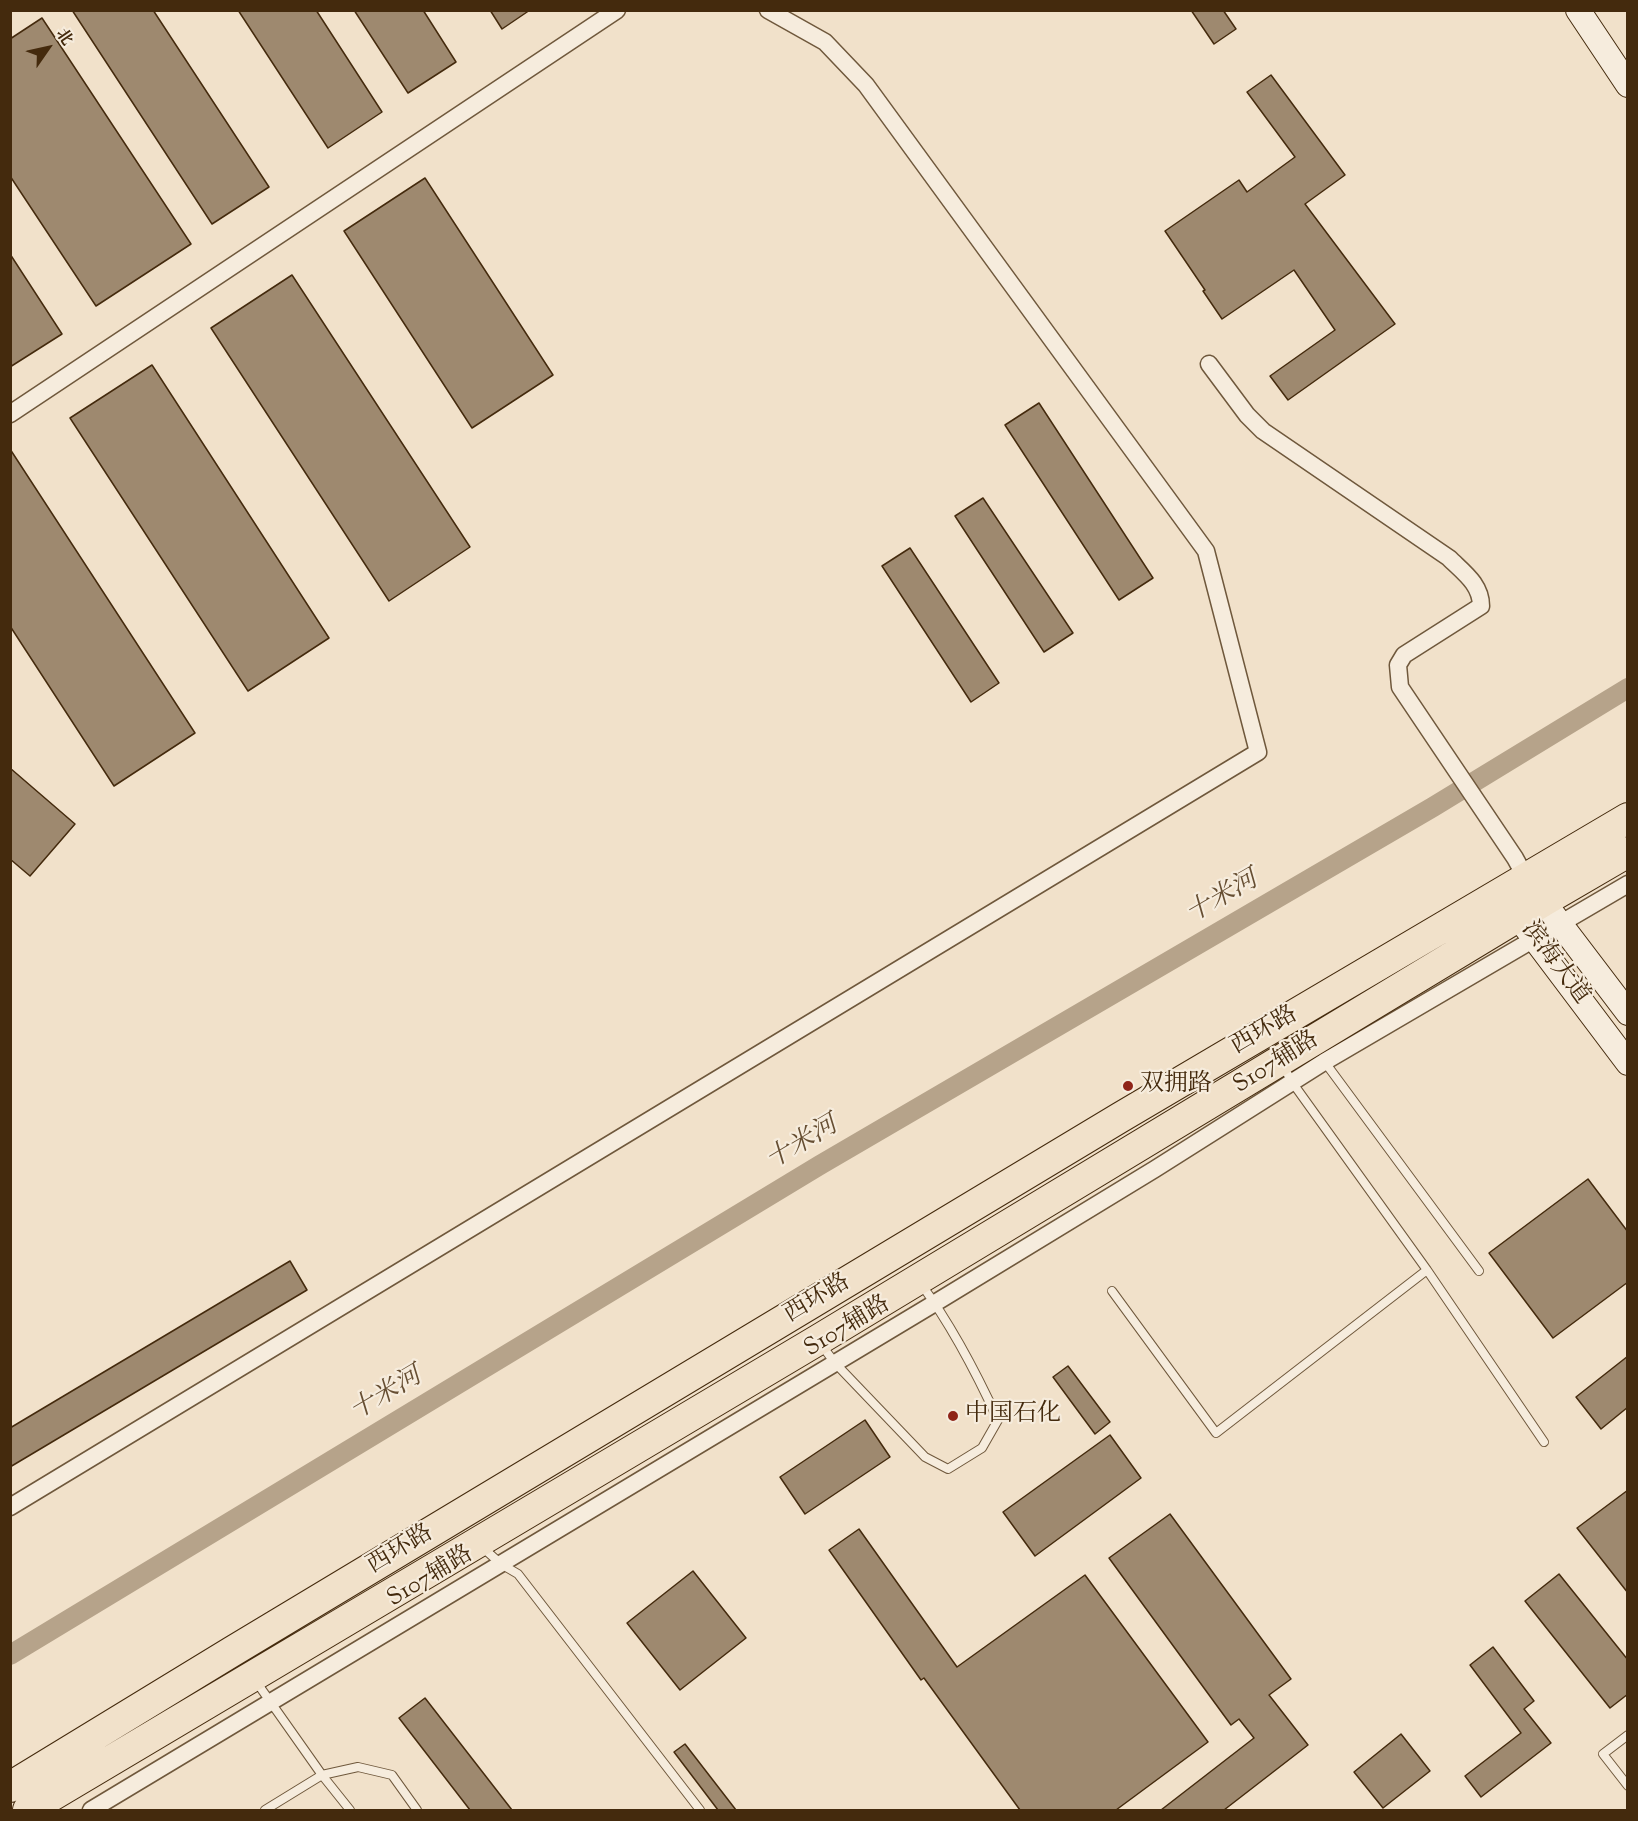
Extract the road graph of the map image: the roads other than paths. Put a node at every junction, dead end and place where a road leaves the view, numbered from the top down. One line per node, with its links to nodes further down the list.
1 (617, 10): 8 (street)
2 (768, 10): 25 (street)
3 (1578, 10): 6 (main road)
4 (1597, 10): 5 (main road)
5 (1628, 57)
6 (1628, 85)
7 (1209, 364): 12 (street)
8 (10, 414)
9 (1628, 818): 12 (highway, 西环路)
10 (1628, 852): 12 (highway, 西环路)
11 (1628, 884): 12 (street)
12 (1543, 900): 13 (highway, 西环路); 14 (main road, 滨海大道); 15 (highway, 西环路)
13 (1526, 928): 15 (highway, 西环路); 17 (main road, 滨海大道)
14 (1628, 1013)
15 (1311, 1040): 16 (highway, 西环路); 19 (lane)
16 (1276, 1053): 18 (lane); 20 (highway, 西环路); 22 (street, S107辅路); 28 (highway, 西环路)
17 (1628, 1063)
18 (1427, 1270): 21 (lane); 24 (lane)
19 (1479, 1271)
20 (918, 1280): 22 (lane); 23 (highway, 西环路)
21 (1112, 1291)
22 (935, 1303): 23 (street, S107辅路); 23 (lane)
23 (826, 1351): 26 (highway, 西环路); 27 (street, S107辅路)
24 (1544, 1442)
25 (10, 1507)
26 (476, 1542): 27 (lane); 28 (highway, 西环路)
27 (501, 1564): 29 (street, S107辅路); 39 (lane)
28 (242, 1664): 29 (lane); 33 (highway, 西环路); 34 (highway, 西环路)
29 (270, 1703): 31 (lane); 35 (street, S107辅路)
30 (1628, 1735): 32 (lane)
31 (322, 1775): 36 (lane); 37 (lane); 38 (lane)
32 (1628, 1786)
33 (10, 1787)
34 (28, 1810)
35 (91, 1810)
36 (265, 1810)
37 (350, 1810)
38 (417, 1810)
39 (700, 1810)

